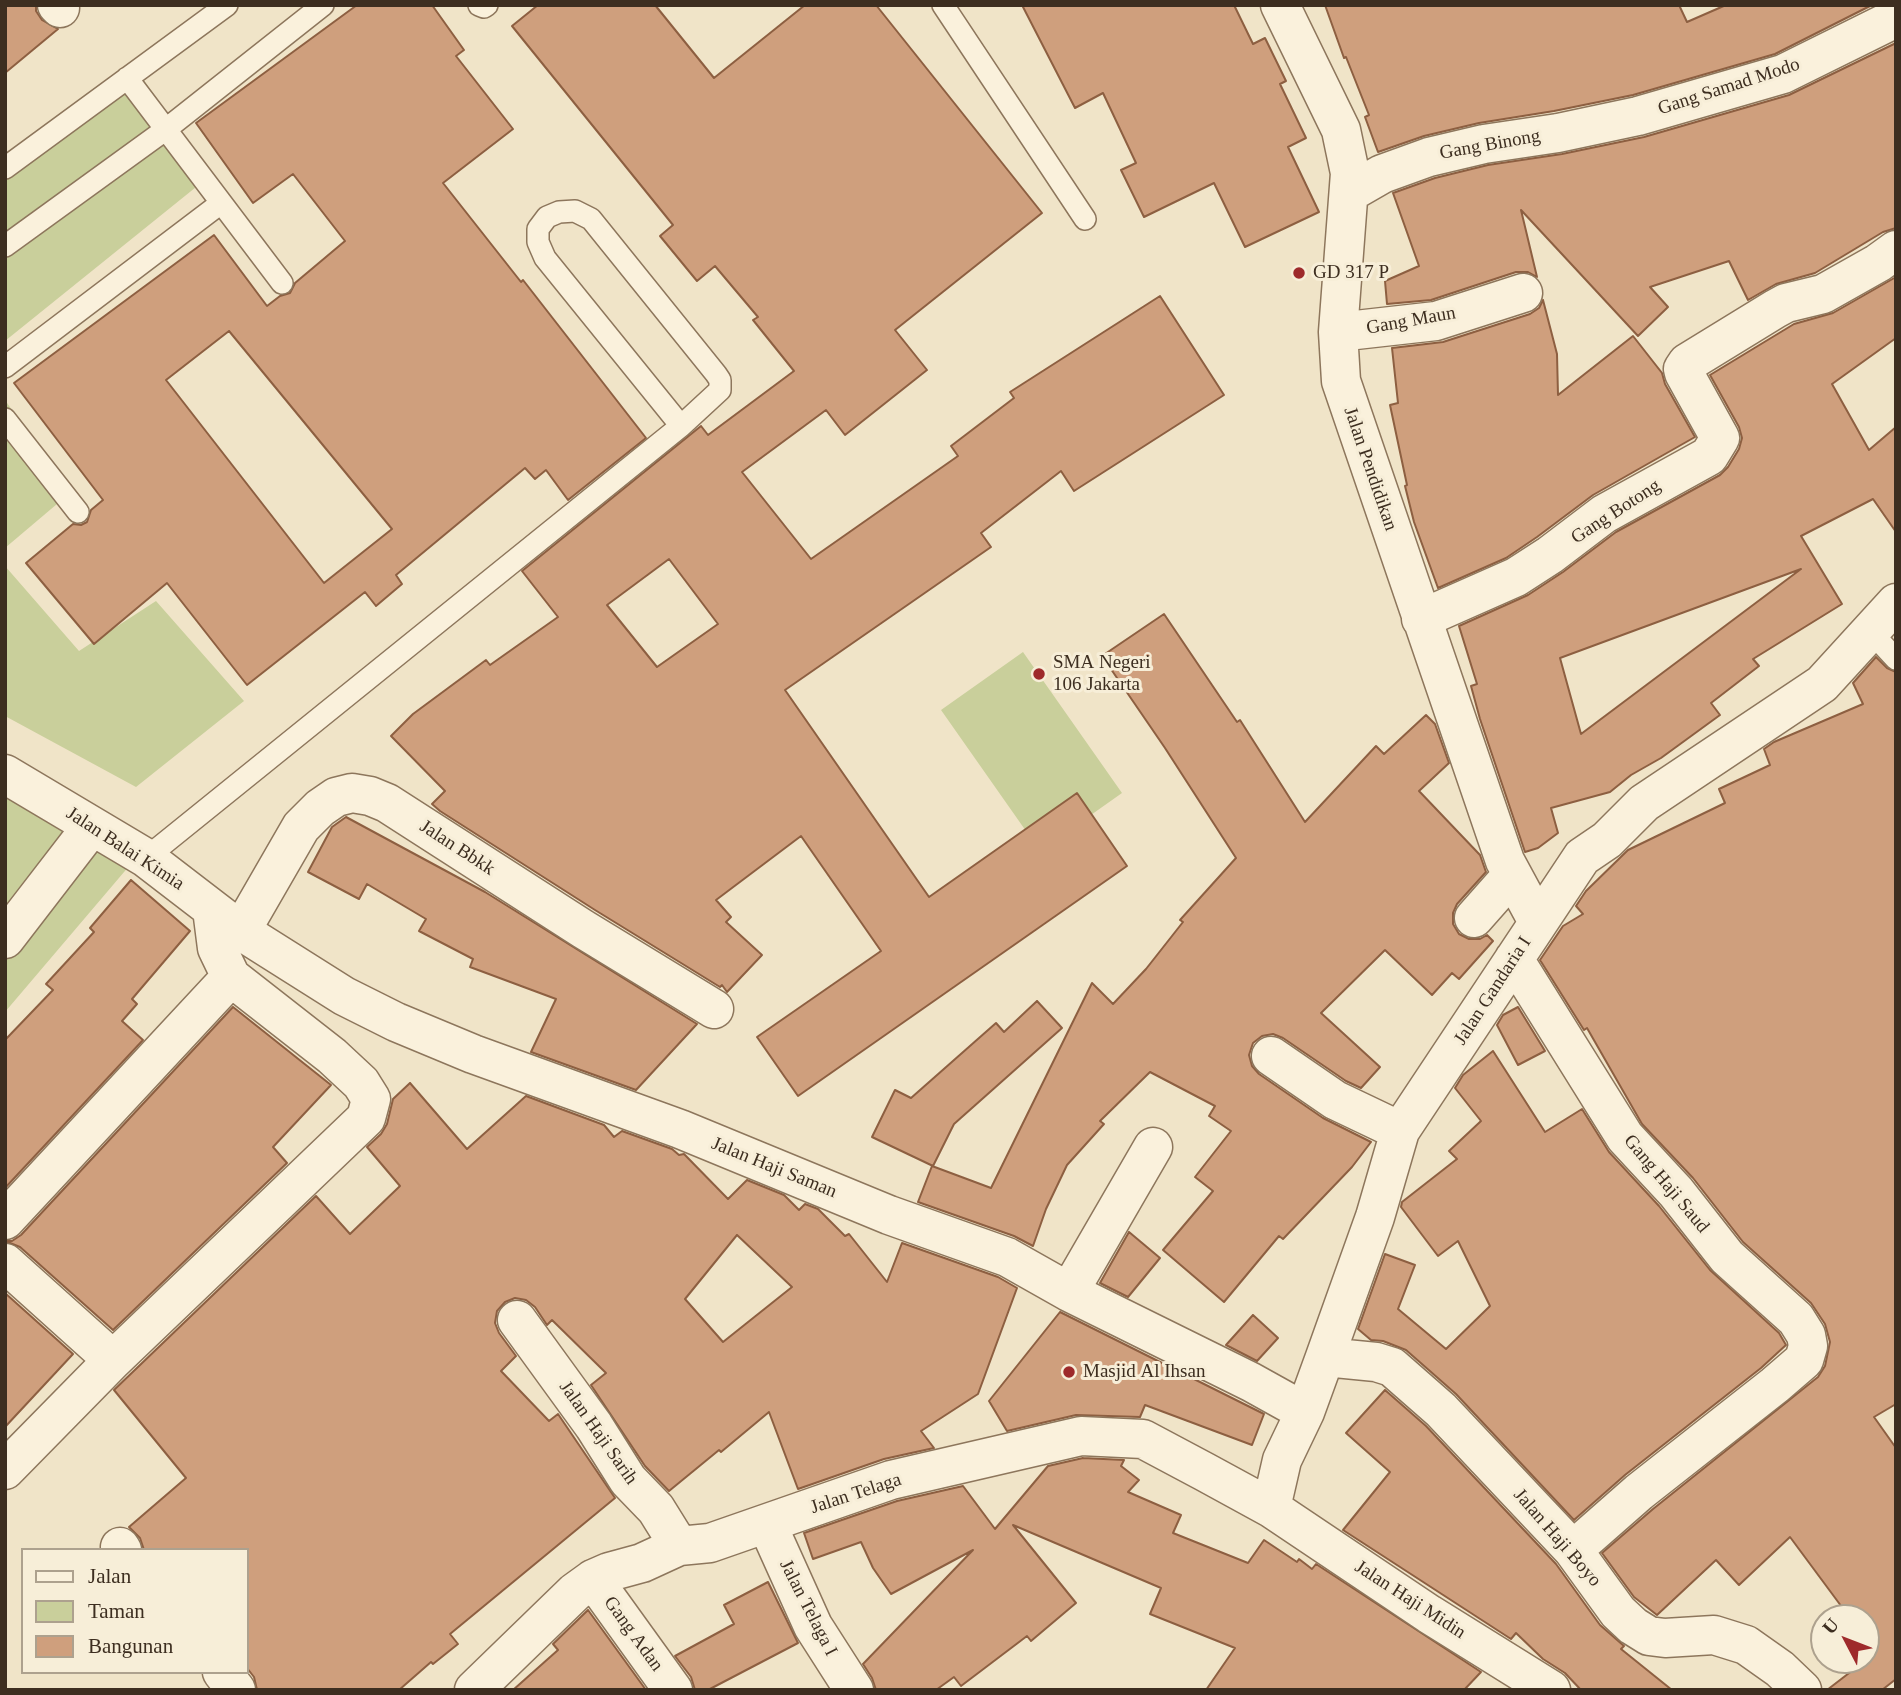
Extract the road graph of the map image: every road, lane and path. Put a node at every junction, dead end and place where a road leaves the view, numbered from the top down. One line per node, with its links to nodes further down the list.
1 (228, 5): 8 (lane)
2 (323, 5): 10 (lane)
3 (479, 5): 4 (lane)
4 (487, 5)
5 (943, 5): 14 (lane)
6 (1288, 8): 12 (street, Jalan Pendidikan)
7 (1896, 18): 9 (street, Gang Samad Modo)
8 (127, 78): 10 (lane); 11 (lane)
9 (1638, 116): 12 (street, Gang Binong)
10 (165, 130): 13 (lane); 15 (lane)
11 (5, 168)
12 (1349, 193): 19 (street, Jalan Pendidikan)
13 (221, 203): 17 (lane); 20 (lane)
14 (1085, 219)
15 (5, 246)
16 (1896, 250): 25 (street, Gang Botong)
17 (282, 284)
18 (1523, 293): 19 (street, Gang Maun)
19 (1338, 332): 25 (street, Jalan Pendidikan)
20 (5, 368)
21 (5, 419): 23 (lane)
22 (681, 426): 22 (lane); 29 (lane)
23 (78, 512)
24 (1896, 603): 26 (street, Jalan Gandaria I)
25 (1421, 619): 30 (street, Jalan Pendidikan)
26 (1884, 646): 33 (street, Jalan Gandaria I)
27 (5, 774): 28 (street, Jalan Balai Kimia)
28 (92, 826): 29 (street, Jalan Balai Kimia); 34 (street)
29 (146, 859): 32 (street, Jalan Balai Kimia)
30 (1512, 875): 31 (street); 33 (street, Jalan Pendidikan)
31 (1474, 918)
32 (227, 920): 36 (street); 37 (street, Jalan Bbkk); 43 (street, Jalan Haji Saman)
33 (1538, 922): 35 (street, Jalan Gandaria I)
34 (5, 939)
35 (1514, 959): 39 (street, Jalan Gandaria I); 52 (street, Gang Haji Saud)
36 (231, 977): 41 (street); 46 (street)
37 (714, 1009)
38 (1271, 1056): 39 (street)
39 (1400, 1131): 45 (street, Jalan Gandaria I)
40 (1153, 1147): 43 (street)
41 (5, 1220)
42 (5, 1263): 46 (street)
43 (1069, 1292): 47 (street, Jalan Haji Saman)
44 (517, 1320): 51 (street, Jalan Haji Sarih)
45 (1325, 1357): 47 (street, Jalan Gandaria I); 52 (street, Jalan Haji Boyo)
46 (113, 1360): 48 (street)
47 (1305, 1412): 49 (street, Jalan Gandaria I)
48 (5, 1470)
49 (1271, 1508): 50 (street, Jalan Telaga); 59 (street, Jalan Haji Midin)
50 (767, 1524): 51 (street, Jalan Telaga); 58 (street, Jalan Telaga I)
51 (679, 1546): 53 (street, Jalan Telaga)
52 (1573, 1550): 60 (street, Jalan Haji Boyo)
53 (593, 1579): 56 (street, Jalan Telaga); 57 (street, Gang Adan)
54 (224, 1674): 55 (street)
55 (236, 1690)
56 (474, 1690)
57 (673, 1690)
58 (854, 1690)
59 (1551, 1690)
60 (1802, 1690)

